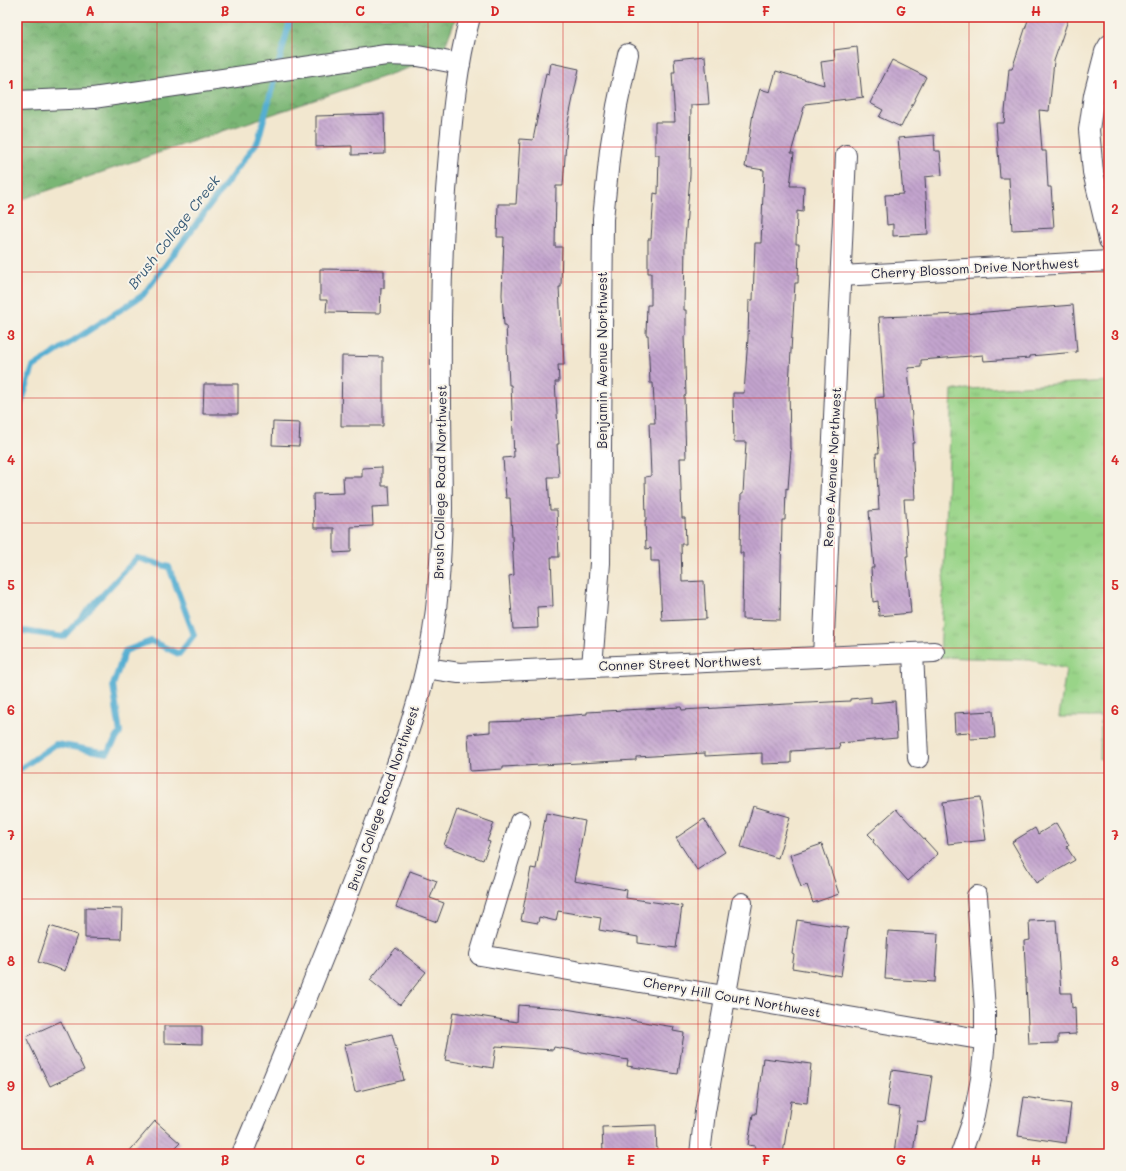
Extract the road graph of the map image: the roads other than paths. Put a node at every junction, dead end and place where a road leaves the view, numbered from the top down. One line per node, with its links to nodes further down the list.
1 (470, 17): 4 (street, Brush College Road Northwest)
2 (1109, 45): 7 (street)
3 (628, 54): 13 (street, Benjamin Avenue Northwest)
4 (460, 64): 5 (street); 14 (street, Brush College Road Northwest)
5 (17, 101)
6 (846, 155): 9 (street, Renee Avenue Northwest)
7 (1109, 240)
8 (1109, 261): 9 (street, Cherry Blossom Drive Northwest)
9 (841, 276): 12 (street, Renee Avenue Northwest)
10 (934, 652): 11 (street, Conner Street Northwest)
11 (913, 653): 12 (street, Conner Street Northwest); 15 (street)
12 (823, 657): 13 (street, Conner Street Northwest)
13 (592, 667): 14 (street, Conner Street Northwest)
14 (426, 668): 21 (street, Brush College Road Northwest)
15 (918, 758)
16 (520, 822): 19 (street, Cherry Hill Court Northwest)
17 (977, 896): 20 (street)
18 (742, 903): 19 (street)
19 (725, 995): 20 (street, Cherry Hill Court Northwest); 22 (street)
20 (984, 1040): 23 (street)
21 (242, 1154)
22 (700, 1154)
23 (961, 1154)

